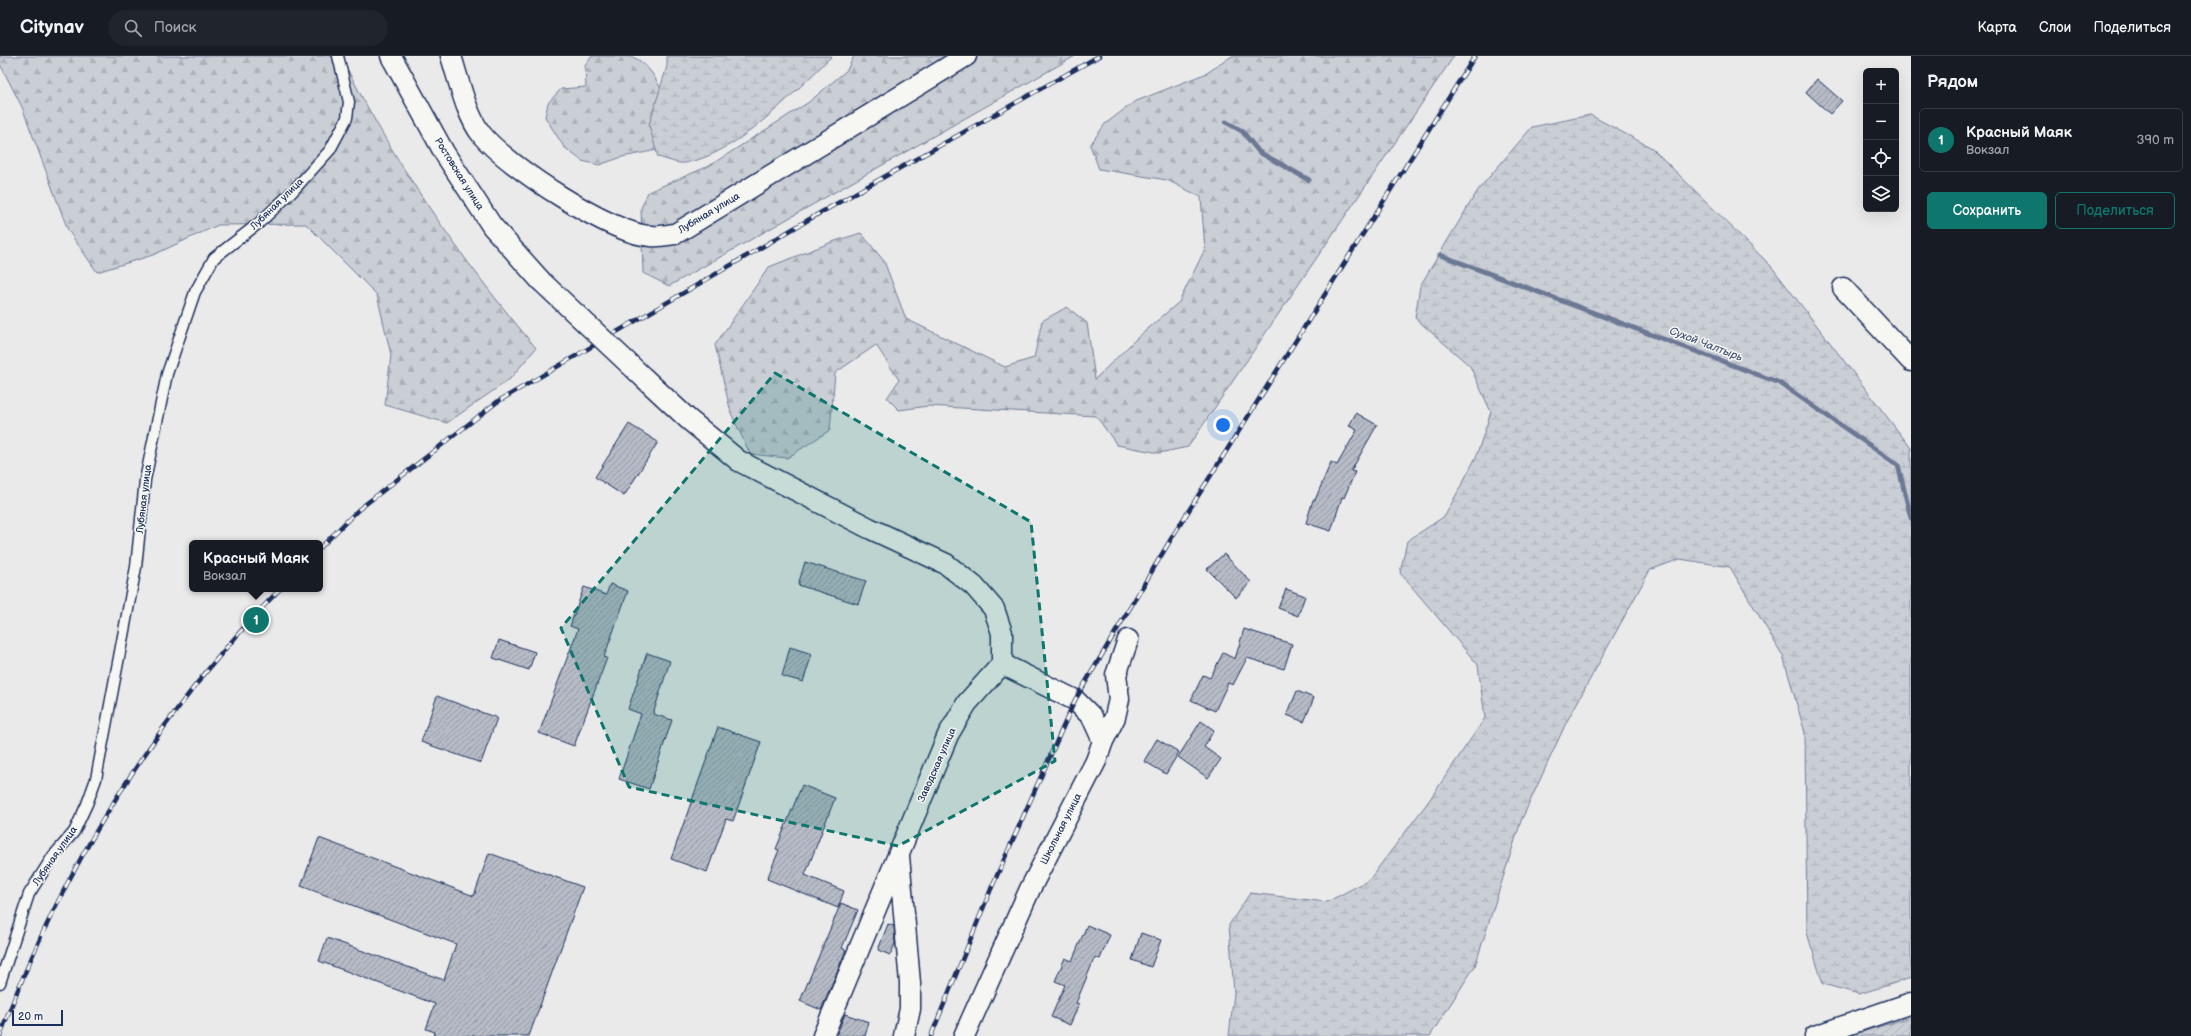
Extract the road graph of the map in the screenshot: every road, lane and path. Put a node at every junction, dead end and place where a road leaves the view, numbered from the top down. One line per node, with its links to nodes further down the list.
1 (338, 56): 11 (lane, Лубяная улица)
2 (391, 56): 8 (street, Ростовская улица, bridge)
3 (451, 56): 4 (street, Лубяная улица)
4 (966, 56)
5 (1843, 288): 6 (street)
6 (1911, 361)
7 (1128, 640): 9 (street, Школьная улица)
8 (1002, 664): 9 (street); 10 (street, Заводская улица)
9 (1103, 741): 15 (street, Школьная улица)
10 (898, 854): 13 (street, Заводская улица); 14 (street, Заводская улица)
11 (0, 983)
12 (1911, 1003): 16 (street)
13 (824, 1036)
14 (904, 1036)
15 (964, 1036)
16 (1815, 1036)

